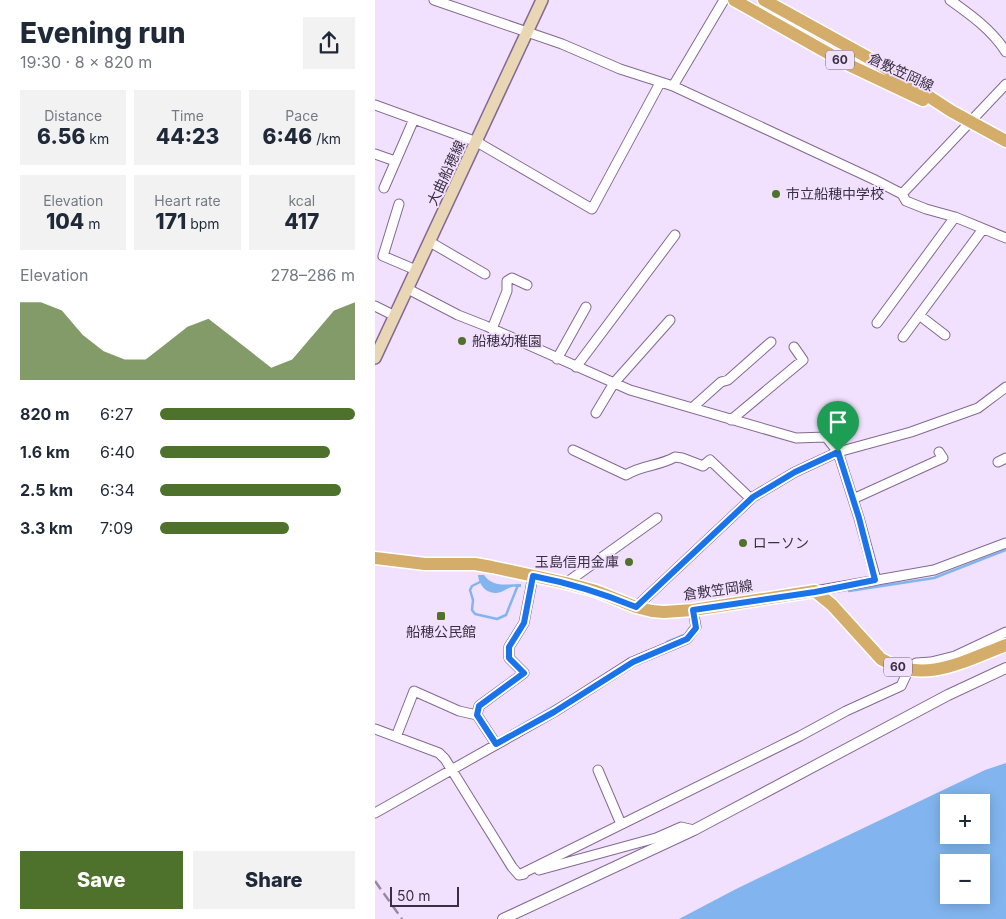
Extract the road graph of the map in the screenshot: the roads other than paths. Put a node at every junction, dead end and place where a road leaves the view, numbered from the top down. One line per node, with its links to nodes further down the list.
1 (434, 0): 7 (street)
2 (542, 0): 7 (main road, 大曲船穂線)
3 (724, 0): 11 (street)
4 (734, 0): 13 (main road, 倉敷笠岡線 / 60)
5 (764, 0): 13 (main road, 倉敷笠岡線 / 60)
6 (950, 0): 8 (street)
7 (527, 33): 9 (street); 17 (main road, 大曲船穂線)
8 (1006, 52)
9 (660, 84): 11 (street); 17 (street)
10 (1006, 84): 15 (street)
11 (673, 86): 21 (street)
12 (375, 106): 14 (street)
13 (951, 111): 15 (main road, 倉敷笠岡線 / 60)
14 (414, 119): 17 (street); 19 (street)
15 (970, 121): 16 (main road, 倉敷笠岡線 / 60); 21 (street)
16 (1006, 141)
17 (477, 142): 27 (main road, 大曲船穂線)
18 (375, 154): 19 (street)
19 (395, 161): 20 (street)
20 (384, 188)
21 (902, 194): 23 (street)
22 (399, 204): 28 (street)
23 (955, 217): 24 (street); 37 (street)
24 (983, 229): 26 (street); 34 (street)
25 (675, 235): 45 (street)
26 (1006, 238)
27 (430, 242): 28 (main road, 大曲船穂線); 29 (street)
28 (416, 270): 31 (main road, 大曲船穂線)
29 (485, 274)
30 (527, 285): 38 (street)
31 (408, 289): 35 (main road, 大曲船穂線); 38 (street)
32 (375, 306): 35 (street)
33 (586, 307): 44 (street)
34 (919, 315): 39 (street); 40 (street)
35 (395, 316): 43 (main road, 大曲船穂線)
36 (670, 320): 46 (street)
37 (877, 323)
38 (492, 329): 44 (street)
39 (945, 335)
40 (903, 337)
41 (771, 342): 48 (street)
42 (794, 346): 50 (street)
43 (375, 358)
44 (557, 359): 45 (street)
45 (576, 367): 46 (street)
46 (614, 383): 48 (street); 49 (street)
47 (1006, 387): 52 (street)
48 (692, 408): 50 (street)
49 (596, 413)
50 (731, 420): 52 (street)
51 (573, 450): 54 (street)
52 (838, 452): 54 (street); 55 (street)
53 (939, 452): 55 (street)
54 (751, 499): 63 (street)
55 (853, 499): 60 (street)
56 (657, 518): 61 (street)
57 (1006, 543): 60 (street)
58 (375, 558): 59 (main road, 倉敷笠岡線)
59 (533, 576): 61 (main road, 倉敷笠岡線); 69 (street)
60 (875, 580): 62 (street)
61 (566, 583): 63 (main road, 倉敷笠岡線)
62 (815, 592): 64 (main road, 倉敷笠岡線); 68 (main road, 60)
63 (636, 607): 64 (main road, 倉敷笠岡線)
64 (693, 610): 72 (street)
65 (1006, 632): 68 (street)
66 (1006, 645): 68 (main road, 60)
67 (1006, 668): 77 (street)
68 (907, 670): 76 (street)
69 (477, 715): 71 (street); 72 (street)
70 (375, 728): 71 (street)
71 (396, 737): 73 (street)
72 (495, 742): 73 (street)
73 (451, 767): 75 (street); 78 (street)
74 (598, 770): 76 (street)
75 (375, 813)
76 (621, 824): 78 (street)
77 (694, 830): 78 (street); 79 (street)
78 (519, 875)
79 (503, 919)

